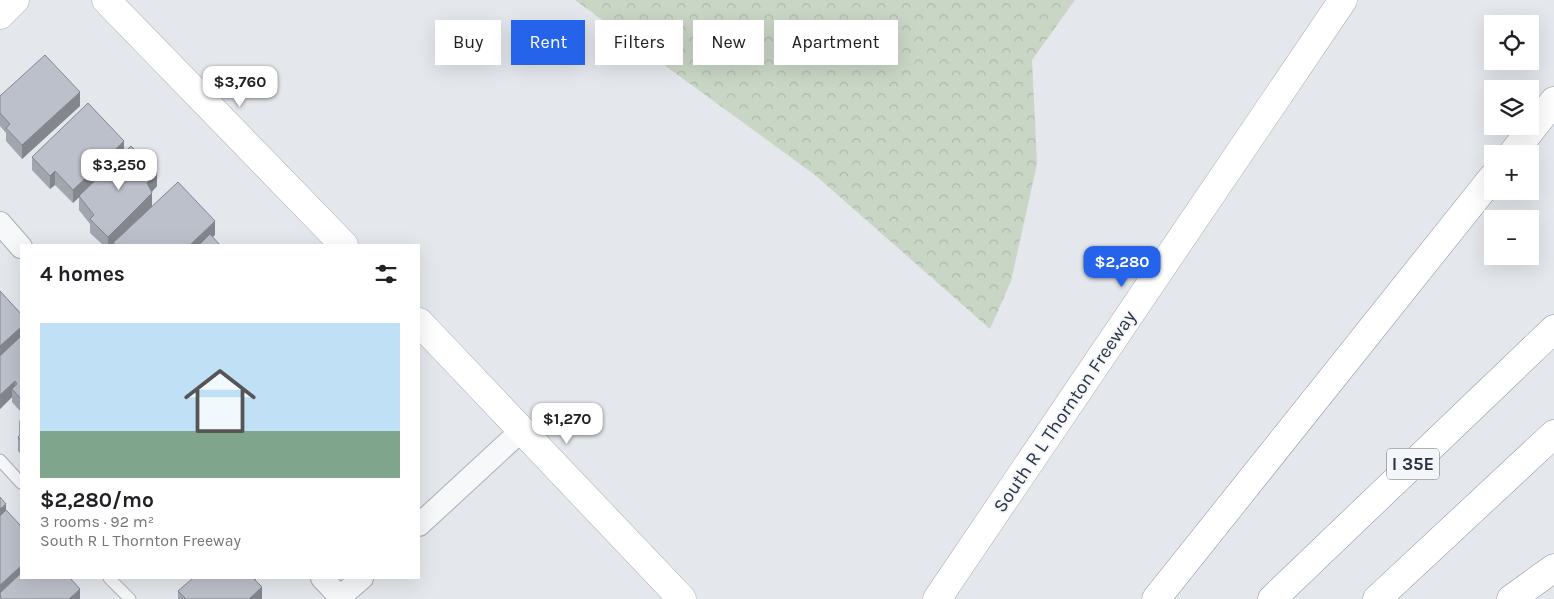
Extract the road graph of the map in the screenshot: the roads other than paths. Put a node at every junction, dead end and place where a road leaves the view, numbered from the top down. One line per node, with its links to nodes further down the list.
1 (15, 0): 4 (main road)
2 (106, 0): 9 (main road)
3 (1343, 0): 27 (main road, South R L Thornton Freeway)
4 (0, 15)
5 (1554, 101): 6 (main road)
6 (1519, 145)
7 (1484, 188): 28 (main road)
8 (0, 223): 10 (street)
9 (343, 244)
10 (20, 246)
11 (1554, 313): 14 (main road)
12 (420, 323): 15 (main road)
13 (1554, 329): 14 (main road, I 35E)
14 (1516, 364): 29 (main road, I 35E)
15 (523, 429): 19 (street); 26 (main road)
16 (1554, 434): 30 (main road)
17 (0, 460): 18 (lane)
18 (20, 482)
19 (420, 524)
20 (1554, 568): 31 (main road)
21 (110, 579): 25 (lane)
22 (323, 579): 24 (street)
23 (361, 579): 24 (street)
24 (341, 598)
25 (130, 599)
26 (682, 599)
27 (937, 599)
28 (1156, 599)
29 (1272, 599)
30 (1377, 599)
31 (1511, 599)

